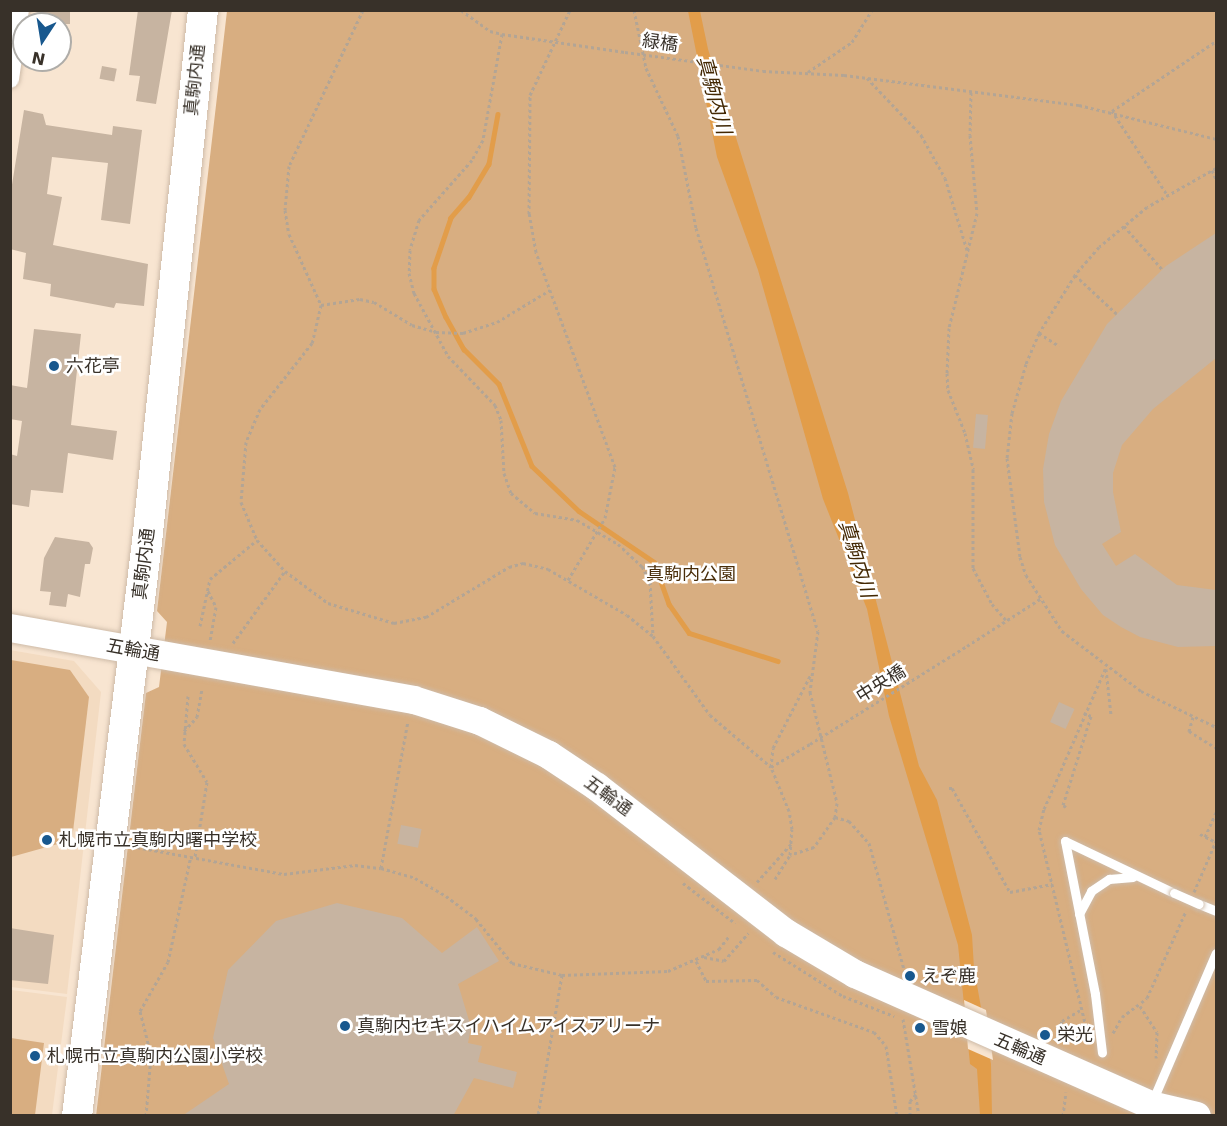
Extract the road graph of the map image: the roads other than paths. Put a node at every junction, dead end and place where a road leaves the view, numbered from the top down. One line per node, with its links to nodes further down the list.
1 (20, 10): 3 (street)
2 (203, 10): 5 (highway, 真駒内通)
3 (10, 79)
4 (10, 628): 5 (main road, 五輪通)
5 (135, 651): 11 (main road, 五輪通); 12 (highway, 真駒内通)
6 (1135, 877): 7 (lane, bridge); 8 (lane); 8 (lane)
7 (1216, 912)
8 (1078, 917): 10 (lane)
9 (1216, 953): 11 (lane)
10 (1102, 1053)
11 (1156, 1110): 13 (main road, 五輪通)
12 (77, 1116)
13 (1197, 1116)

